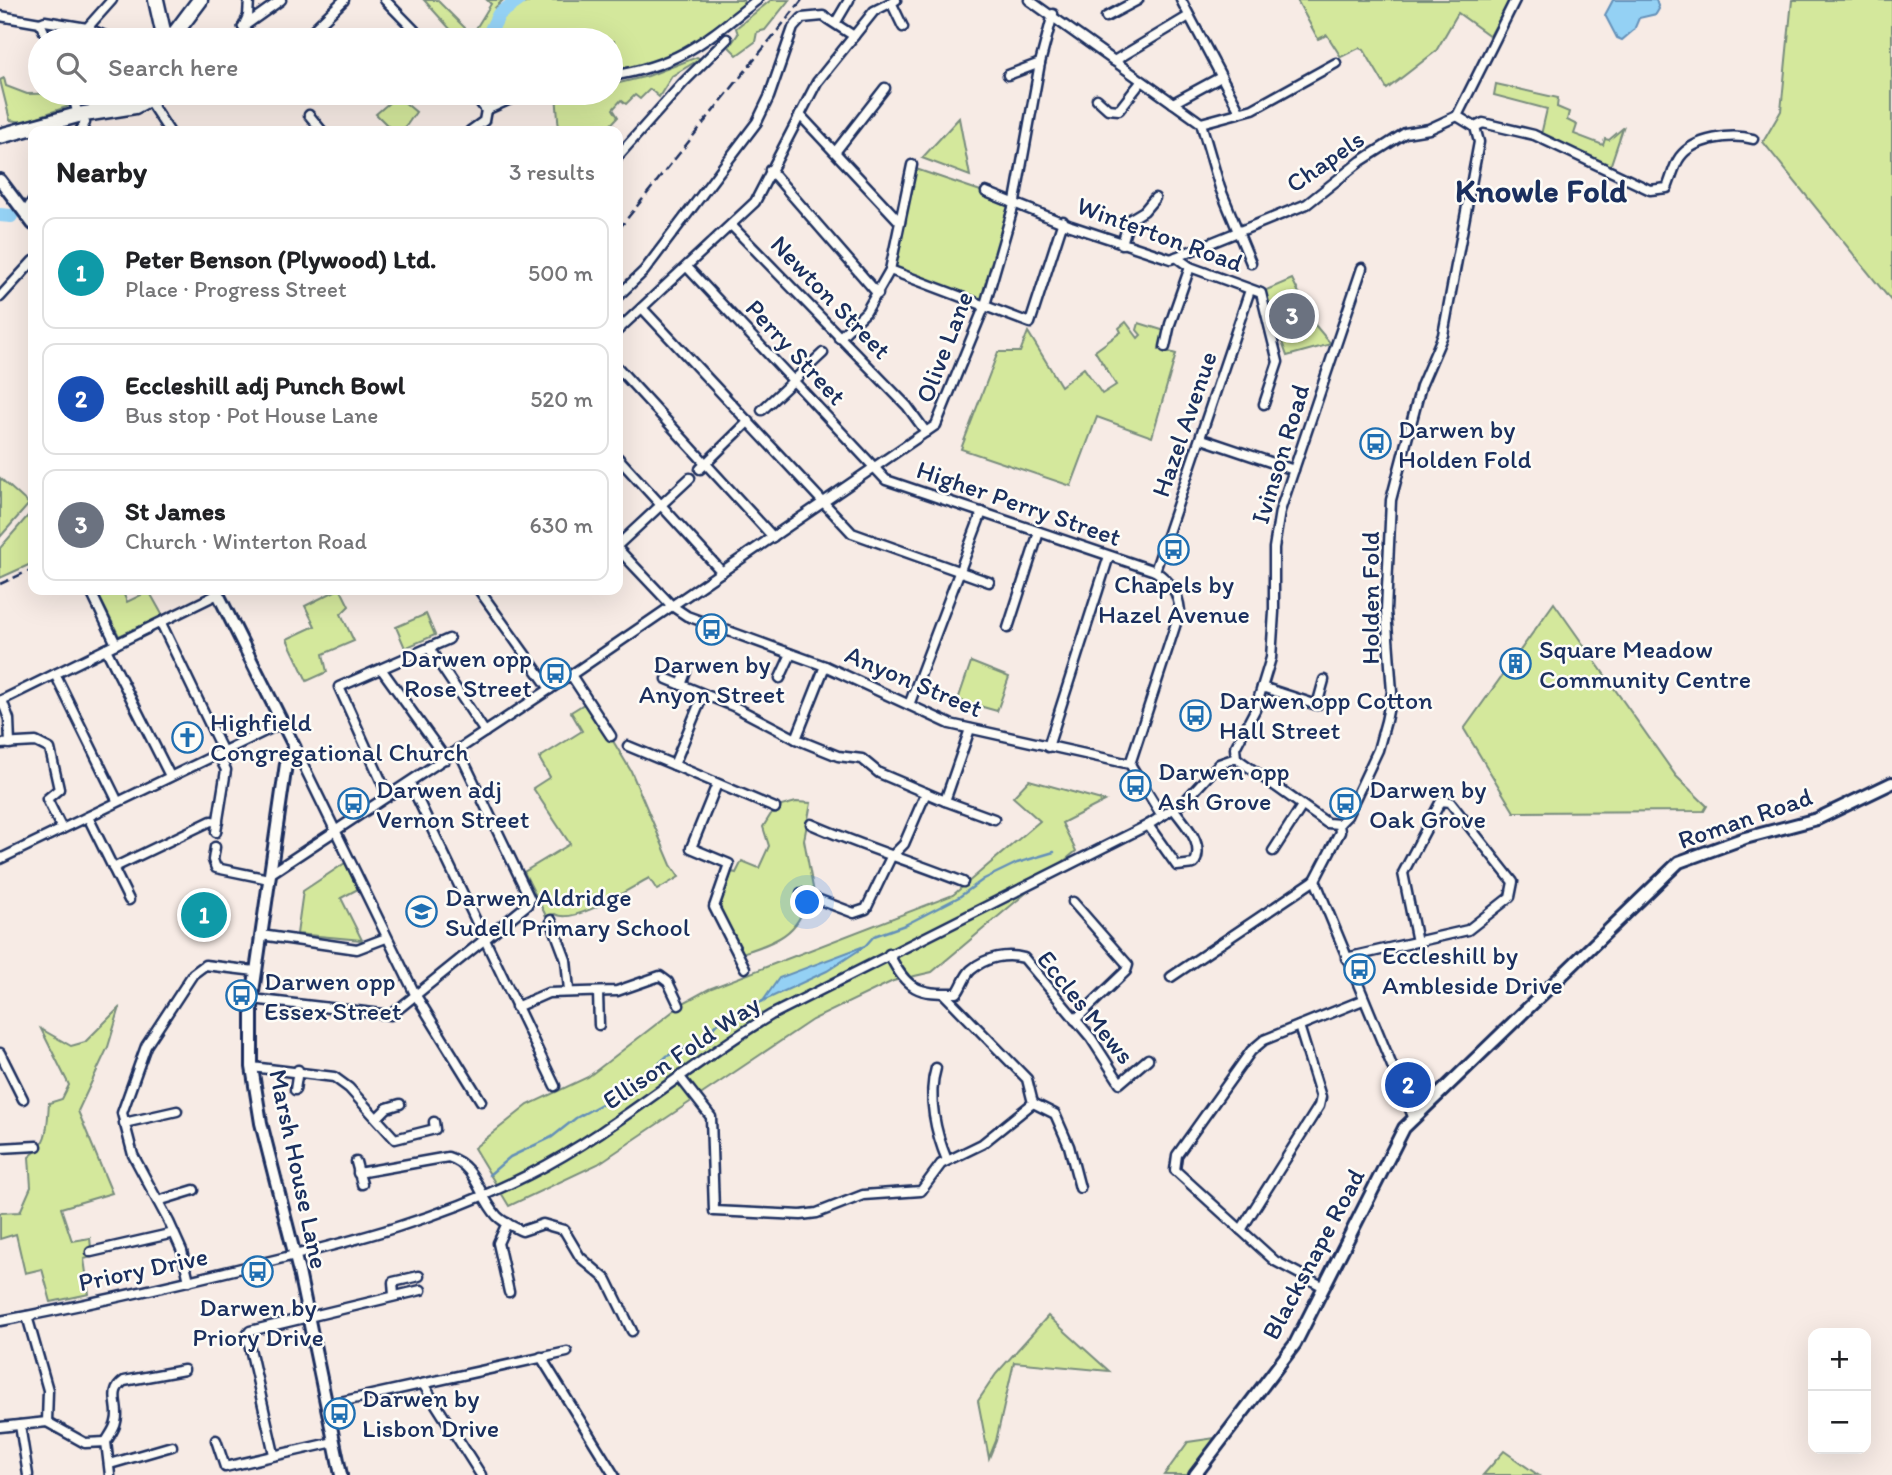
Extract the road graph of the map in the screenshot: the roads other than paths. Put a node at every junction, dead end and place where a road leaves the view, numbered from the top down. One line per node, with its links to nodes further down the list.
1 (112, 0): 27 (street)
2 (200, 0): 19 (highway)
3 (249, 0): 15 (street); 24 (street)
4 (281, 0): 15 (street)
5 (344, 0): 30 (street)
6 (385, 0): 31 (street)
7 (757, 0): 37 (street)
8 (849, 0): 22 (street)
9 (1029, 0): 17 (street)
10 (1051, 0): 17 (street, Olive Lane)
11 (1138, 0): 21 (street)
12 (1181, 0): 20 (street)
13 (1515, 0): 53 (street)
14 (894, 1): 25 (street); 32 (street)
15 (271, 6): 24 (street)
16 (157, 7): 19 (highway); 28 (highway)
17 (1049, 12): 34 (street); 35 (street, Olive Lane)
18 (0, 16): 23 (street)
19 (186, 16): 29 (highway)
20 (1189, 16): 34 (street); 39 (street)
21 (1106, 17)
22 (836, 22): 32 (street); 88 (street)
23 (40, 23): 26 (street); 27 (street)
24 (243, 27)
25 (902, 27)
26 (42, 28)
27 (88, 28)
28 (163, 28)
29 (176, 28)
30 (315, 28)
31 (412, 28)
32 (854, 36): 52 (street)
33 (727, 39): 64 (street)
34 (1114, 61): 40 (street)
35 (1040, 63): 38 (street); 71 (street, Olive Lane)
36 (1336, 63): 50 (street)
37 (623, 74)
38 (1009, 75)
39 (1221, 77): 43 (street); 50 (street)
40 (1141, 82): 42 (street); 43 (street)
41 (885, 88): 65 (street)
42 (1097, 99)
43 (1173, 103): 55 (street)
44 (76, 105): 54 (street)
45 (136, 105): 54 (highway)
46 (155, 105): 57 (street)
47 (482, 105): 49 (street)
48 (497, 105): 49 (street)
49 (486, 110): 59 (street)
50 (1240, 111): 55 (street)
51 (309, 115): 58 (street)
52 (800, 115): 65 (street); 67 (street)
53 (1457, 116): 60 (street); 78 (street, Chapels)
54 (81, 123): 56 (highway)
55 (1201, 123): 78 (street)
56 (62, 126)
57 (166, 126)
58 (318, 126)
59 (477, 126)
60 (1475, 127): 63 (street); 178 (street, Holden Fold)
61 (28, 132): 62 (highway)
62 (0, 136)
63 (1753, 139)
64 (623, 151)
65 (836, 151): 76 (street)
66 (912, 165): 76 (street)
67 (770, 170): 77 (street); 89 (street)
68 (0, 180): 73 (street)
69 (986, 191): 71 (street, Winterton Road)
70 (1155, 198): 79 (street)
71 (1015, 201): 75 (street, Winterton Road); 91 (street, Olive Lane)
72 (28, 208): 73 (street)
73 (25, 213): 74 (street)
74 (28, 217)
75 (1063, 221): 79 (street, Winterton Road); 91 (street)
76 (900, 222): 86 (street)
77 (731, 225): 83 (street); 94 (street, Newton Street)
78 (1237, 233): 80 (street, Chapels); 81 (street)
79 (1122, 244): 80 (street, Winterton Road)
80 (1177, 257): 84 (street, Winterton Road)
81 (1251, 262)
82 (28, 266): 90 (street)
83 (687, 267): 92 (street); 98 (street, Perry Street)
84 (1190, 267): 87 (street, Winterton Road); 95 (street)
85 (1362, 268): 107 (street, Ivinson Road)
86 (890, 270): 89 (street); 91 (street)
87 (1250, 290): 99 (street, Winterton Road); 103 (street, Hazel Avenue)
88 (623, 291)
89 (878, 294): 94 (street)
90 (0, 297)
91 (985, 305): 102 (street, Olive Lane)
92 (642, 308): 93 (street); 101 (street)
93 (623, 325)
94 (839, 338): 102 (street, Newton Street)
95 (1165, 348)
96 (823, 353): 98 (street)
97 (623, 374): 105 (street)
98 (794, 381): 100 (street); 106 (street, Perry Street)
99 (1264, 404)
100 (762, 410)
101 (749, 421): 105 (street); 109 (street)
102 (926, 432): 106 (street, Olive Lane)
103 (1202, 439): 107 (street); 117 (street, Hazel Avenue)
104 (623, 463): 110 (street)
105 (703, 466): 113 (street)
106 (874, 467): 109 (street, Olive Lane); 111 (street, Higher Perry Street)
107 (1294, 470): 142 (street, Ivinson Road)
108 (690, 478): 110 (street)
109 (824, 501): 113 (street, Olive Lane); 119 (street)
110 (662, 506): 114 (street); 118 (street)
111 (982, 512): 112 (street, Higher Perry Street); 119 (street)
112 (1039, 532): 116 (street, Higher Perry Street); 127 (street)
113 (773, 537): 118 (street, Olive Lane)
114 (623, 542)
115 (623, 552): 125 (street, Anyon Street)
116 (1109, 556): 117 (street, Higher Perry Street); 154 (street)
117 (1155, 571): 160 (street)
118 (722, 572): 125 (street, Olive Lane)
119 (959, 572): 120 (street); 146 (street)
120 (989, 582)
121 (92, 595): 129 (street)
122 (211, 595): 126 (street)
123 (218, 595): 147 (street)
124 (483, 595): 143 (street)
125 (672, 606): 132 (street, Anyon Street); 137 (street, Olive Lane)
126 (160, 623): 129 (street); 157 (street)
127 (1008, 628)
128 (449, 639): 130 (street)
129 (117, 644): 131 (street)
130 (429, 648): 134 (street); 149 (street)
131 (106, 649): 136 (street); 162 (street)
132 (791, 654): 133 (street, Anyon Street); 138 (street)
133 (825, 666): 146 (street, Anyon Street); 151 (street)
134 (382, 670): 159 (street); 167 (street)
135 (686, 672): 141 (street)
136 (55, 674): 145 (street); 168 (street)
137 (571, 675): 143 (street, Olive Lane); 150 (street)
138 (780, 678)
139 (667, 679): 141 (street)
140 (1325, 680): 142 (street)
141 (681, 685): 144 (street)
142 (1262, 687): 158 (street, Ivinson Road)
143 (550, 689): 149 (street, Olive Lane)
144 (702, 695): 151 (street); 161 (street)
145 (1, 701): 152 (street)
146 (909, 705): 148 (street, Anyon Street)
147 (282, 723): 155 (street); 157 (street)
148 (970, 729): 154 (street, Anyon Street); 169 (street)
149 (485, 732): 156 (street, Olive Lane)
150 (611, 736)
151 (796, 739): 166 (street)
152 (5, 744): 180 (street)
153 (628, 746): 161 (street)
154 (1048, 747): 160 (street, Anyon Street)
155 (295, 748): 181 (street); 188 (street, Marsh House Lane)
156 (458, 749): 159 (street, Olive Lane); 197 (street)
157 (220, 753): 162 (street); 176 (street)
158 (1236, 758): 170 (street); 171 (street)
159 (446, 759): 163 (street, Olive Lane)
160 (1130, 764): 173 (street)
161 (674, 765): 165 (street)
162 (170, 776): 168 (street)
163 (410, 783): 167 (street, Olive Lane); 197 (street)
164 (1892, 783): 231 (street, Roman Road)
165 (717, 784): 172 (street); 200 (street)
166 (926, 793): 169 (street); 185 (street)
167 (388, 796): 181 (street, Olive Lane)
168 (117, 800): 174 (street)
169 (945, 801): 175 (street)
170 (1302, 806): 178 (street); 184 (street)
171 (1174, 808): 173 (street); 179 (street)
172 (763, 816)
173 (1162, 816): 179 (street)
174 (88, 817): 180 (street); 187 (street)
175 (993, 819)
176 (218, 822): 182 (street); 187 (street)
177 (811, 824): 185 (street)
178 (1339, 824): 189 (street, Holden Fold)
179 (1148, 825): 199 (street, Ellison Fold Way)
180 (62, 829): 186 (street)
181 (336, 831): 188 (street, Olive Lane); 196 (street)
182 (216, 832)
183 (215, 847): 188 (street)
184 (1273, 851)
185 (891, 857): 190 (street); 191 (street)
186 (0, 859)
187 (113, 868): 192 (street)
188 (269, 877): 195 (street, Marsh House Lane)
189 (1315, 880): 201 (street); 203 (street)
190 (963, 882)
191 (801, 893)
192 (128, 900)
193 (1073, 902): 214 (street)
194 (551, 920): 206 (street)
195 (261, 935): 196 (street); 202 (street, Marsh House Lane)
196 (386, 938): 208 (street)
197 (484, 939): 208 (street); 213 (street)
198 (1417, 942): 198 (street); 201 (street)
199 (889, 954): 209 (street); 222 (street, Ellison Fold Way)
200 (750, 956)
201 (1346, 958): 211 (street)
202 (255, 971): 210 (street, Marsh House Lane); 233 (street)
203 (1180, 971): 204 (street); 205 (street)
204 (1171, 977)
205 (1185, 980)
206 (569, 990): 207 (street); 213 (street)
207 (598, 993): 212 (street); 215 (street)
208 (415, 994): 210 (street); 226 (street)
209 (944, 994): 214 (street, Eccles Mews); 227 (street)
210 (252, 999): 219 (street, Marsh House Lane)
211 (1363, 1000): 216 (street); 231 (street)
212 (679, 1005)
213 (516, 1007): 223 (street)
214 (1075, 1020): 218 (street, Eccles Mews)
215 (599, 1025)
216 (1299, 1026): 245 (street); 245 (street)
217 (0, 1053): 225 (street)
218 (1148, 1059)
219 (251, 1067): 221 (street); 248 (street, Marsh House Lane)
220 (936, 1068): 236 (street)
221 (298, 1070): 224 (street); 230 (street)
222 (679, 1076): 236 (street); 242 (street, Ellison Fold Way)
223 (555, 1086)
224 (295, 1090)
225 (23, 1099)
226 (481, 1101)
227 (1033, 1103): 236 (street); 240 (street)
228 (400, 1104): 230 (street)
229 (177, 1111): 233 (street)
230 (377, 1118): 232 (street)
231 (1415, 1119): 251 (street, Blacksnape Road)
232 (434, 1122)
233 (124, 1123): 243 (street)
234 (37, 1146): 235 (street)
235 (0, 1148)
236 (947, 1160)
237 (356, 1162): 238 (street)
238 (358, 1173): 239 (street); 242 (street)
239 (362, 1184)
240 (1080, 1188)
241 (194, 1190): 243 (street)
242 (485, 1195): 244 (street); 248 (street, Ellison Fold Way)
243 (158, 1201): 246 (street)
244 (507, 1223): 253 (street); 258 (street)
245 (1241, 1230): 251 (street)
246 (174, 1233): 247 (street); 250 (street)
247 (91, 1252)
248 (295, 1256): 250 (street, Priory Drive); 256 (street, Marsh House Lane)
249 (419, 1276): 254 (street)
250 (189, 1281): 255 (street, Priory Drive)
251 (1324, 1287): 278 (street, Blacksnape Road)
252 (421, 1290): 254 (street)
253 (509, 1292)
254 (394, 1295): 256 (street)
255 (27, 1316): 257 (street, Priory Drive); 264 (street)
256 (307, 1317): 263 (street, Marsh House Lane); 271 (street)
257 (0, 1321)
258 (632, 1331)
259 (567, 1352): 260 (street)
260 (541, 1357): 262 (street); 277 (street)
261 (184, 1370): 268 (street)
262 (423, 1384): 263 (street); 276 (street)
263 (326, 1405): 269 (street, Marsh House Lane)
264 (47, 1422): 265 (street); 268 (street)
265 (20, 1425): 266 (street); 273 (street)
266 (0, 1427)
267 (216, 1440): 271 (street)
268 (106, 1442): 272 (street)
269 (334, 1442): 271 (street); 275 (street, Marsh House Lane)
270 (172, 1446): 272 (street)
271 (274, 1454)
272 (110, 1464): 274 (street)
273 (28, 1475)
274 (110, 1475)
275 (341, 1475)
276 (481, 1475)
277 (614, 1475)
278 (1195, 1475)

